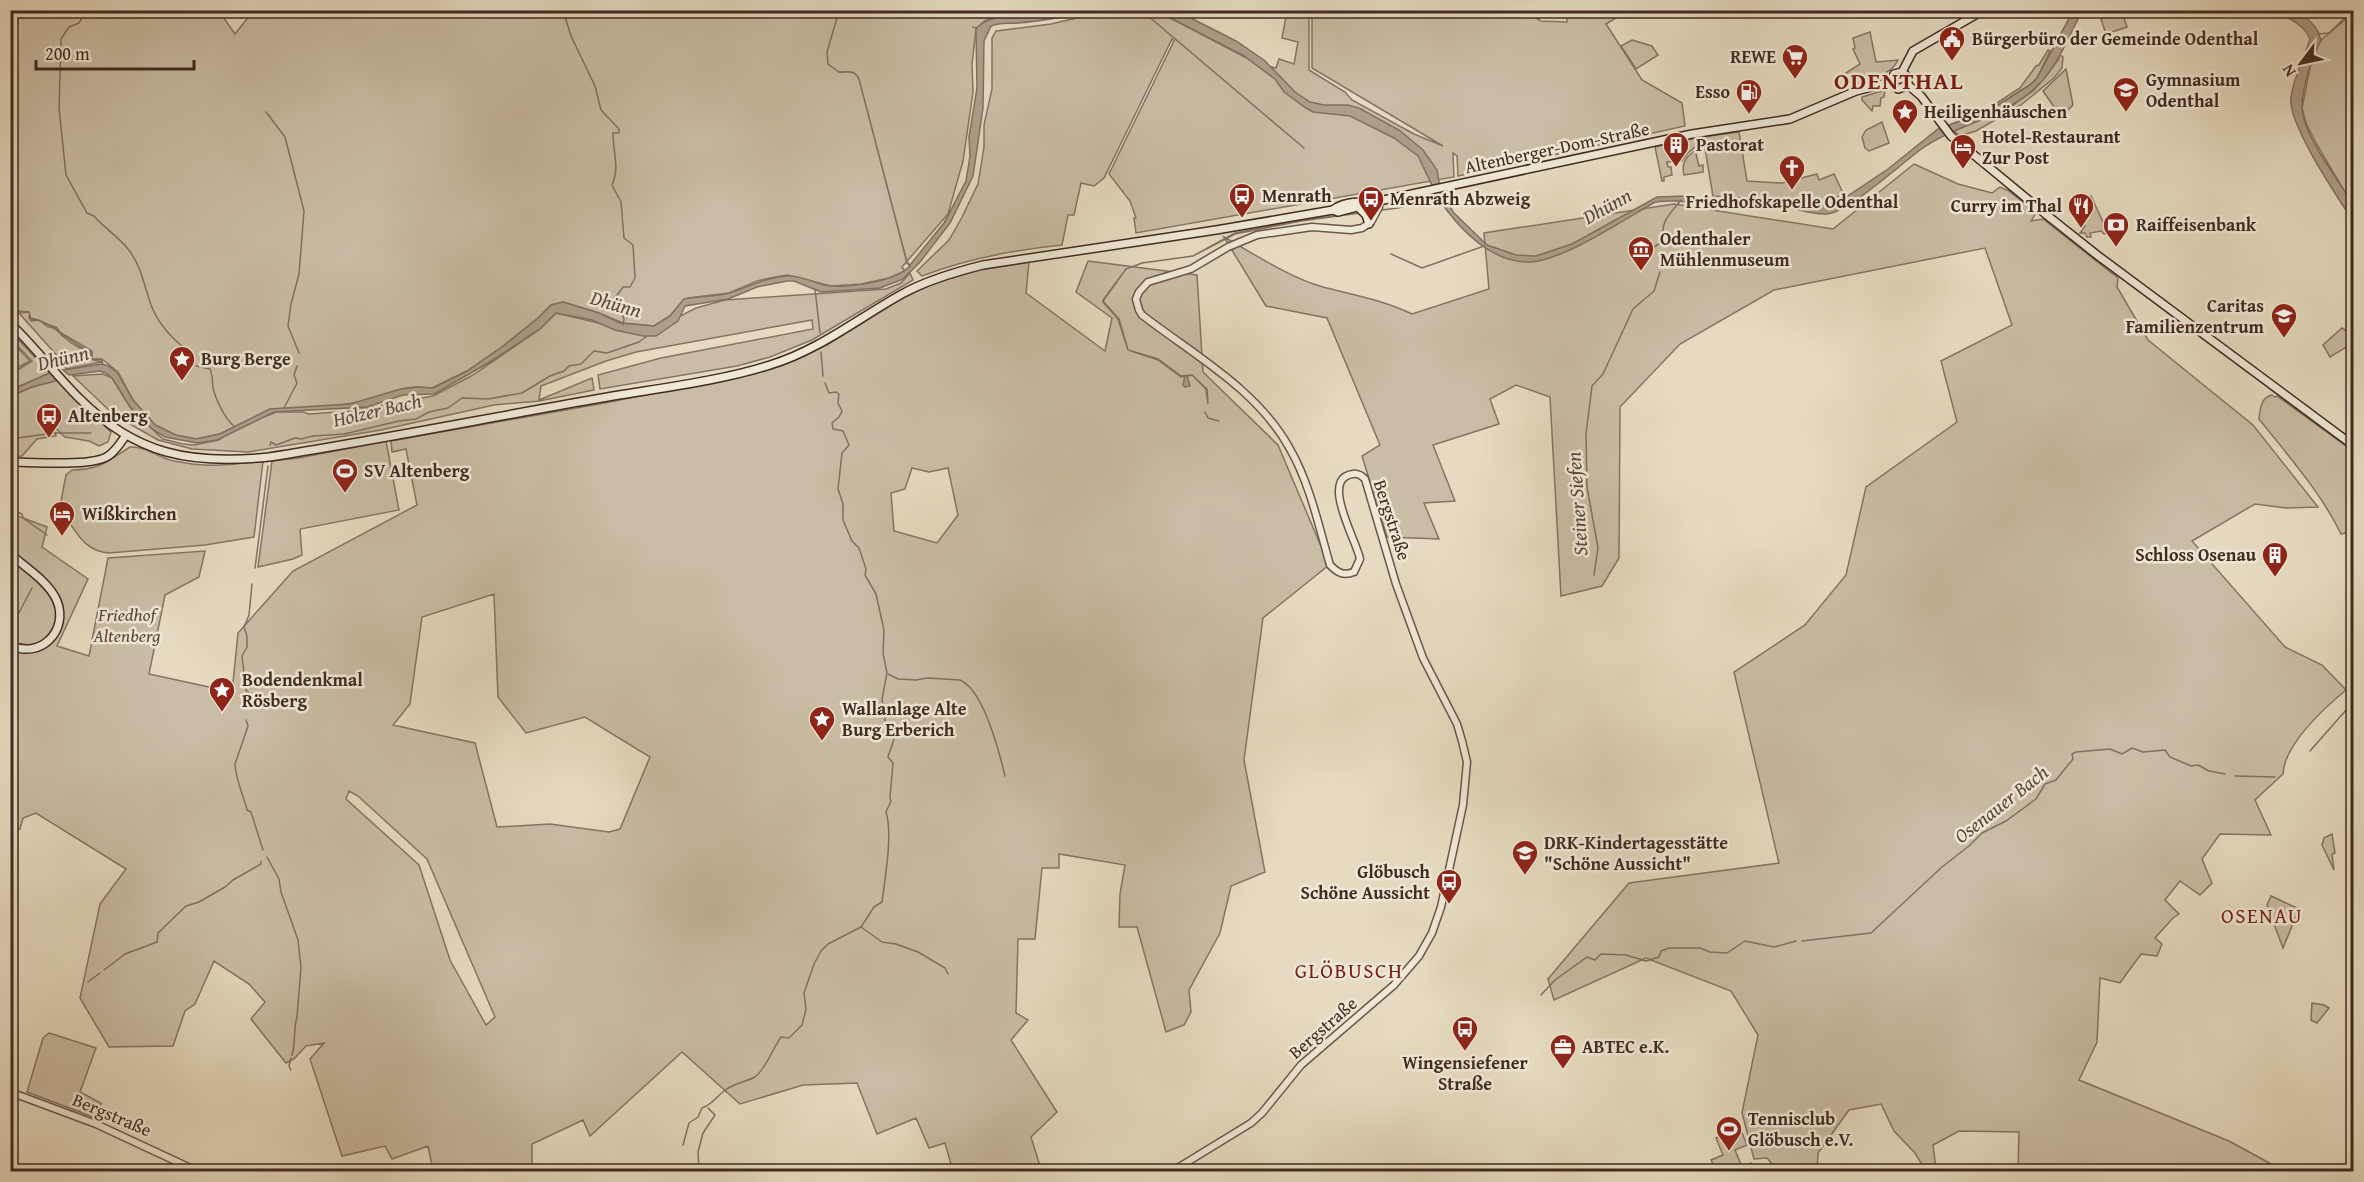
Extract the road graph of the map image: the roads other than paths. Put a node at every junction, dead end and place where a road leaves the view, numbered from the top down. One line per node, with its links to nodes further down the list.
1 (1984, 10): 2 (main road)
2 (1902, 72): 3 (main road); 4 (main road)
3 (1891, 82): 4 (main road); 5 (main road, Altenberger-Dom-Straße)
4 (1908, 85): 12 (main road)
5 (1379, 201): 6 (main road, Altenberger-Dom-Straße); 9 (street)
6 (1366, 204): 7 (main road, Altenberger-Dom-Straße); 8 (main road, Altenberger-Dom-Straße)
7 (1359, 208): 8 (main road, Altenberger-Dom-Straße); 9 (main road)
8 (1333, 210): 11 (main road, Altenberger-Dom-Straße)
9 (1369, 224): 18 (street, Bergstraße)
10 (10, 323): 11 (main road)
11 (126, 435): 13 (main road)
12 (2354, 446)
13 (10, 462)
14 (10, 554): 15 (main road)
15 (10, 645)
16 (10, 1092): 17 (street, Bergstraße)
17 (200, 1172)
18 (1171, 1172)

